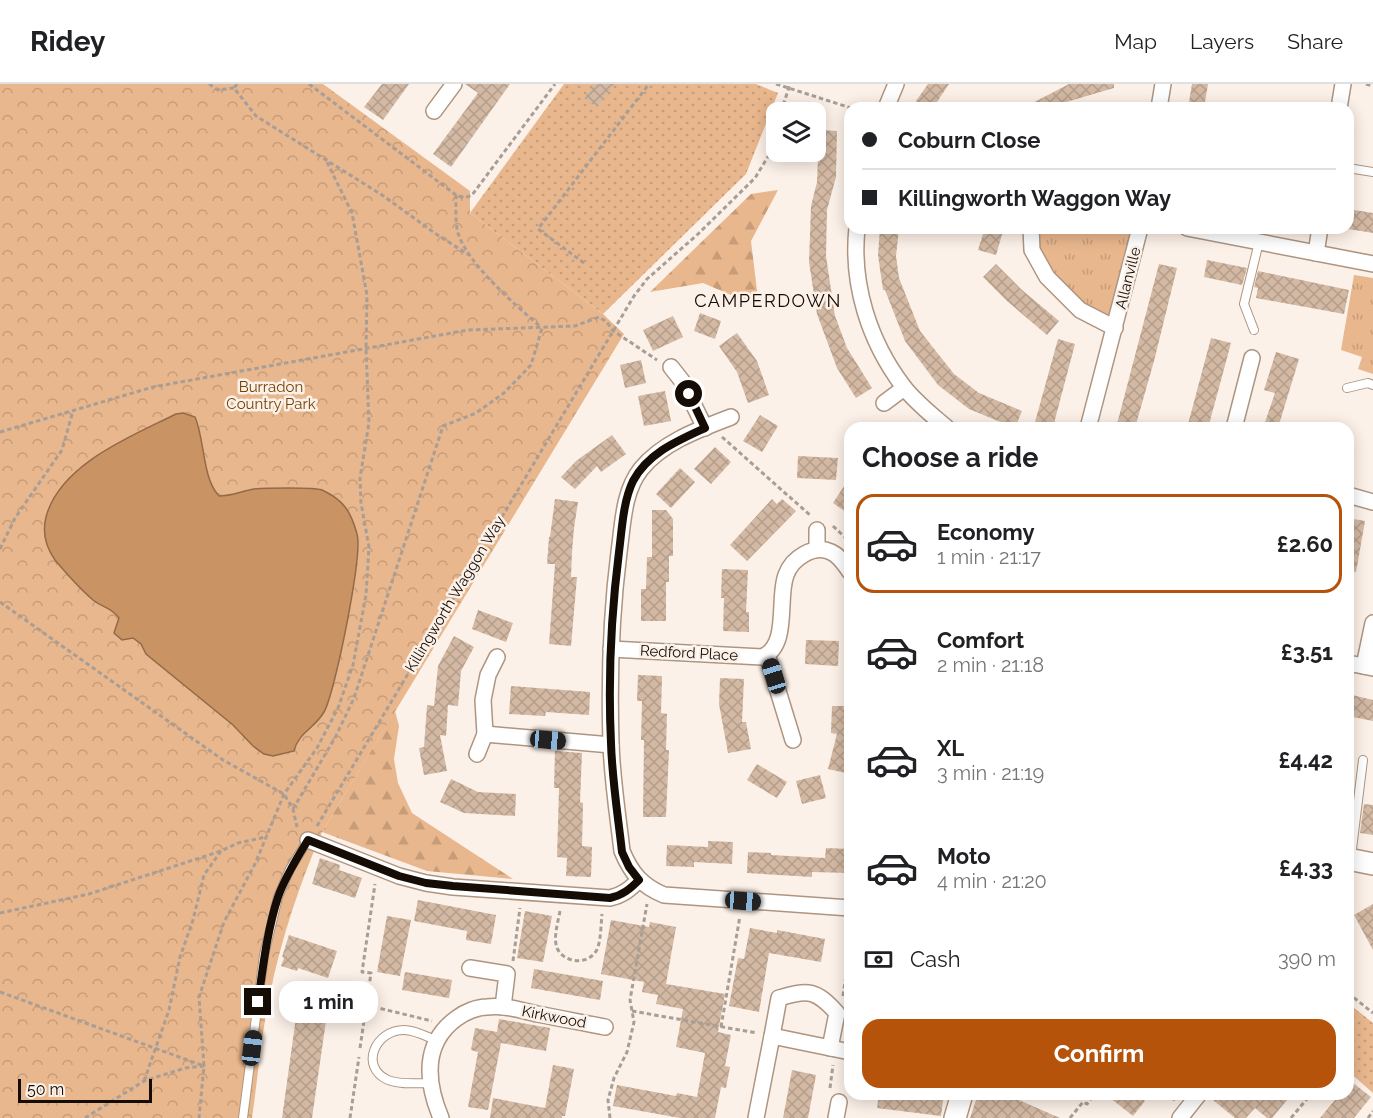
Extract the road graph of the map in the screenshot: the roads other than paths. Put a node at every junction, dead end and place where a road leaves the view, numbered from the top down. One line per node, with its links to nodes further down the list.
1 (454, 84): 8 (street)
2 (896, 84): 5 (street)
3 (1163, 84): 6 (street)
4 (1343, 84): 7 (street)
5 (888, 102)
6 (1160, 102)
7 (1340, 102)
8 (434, 111)
9 (1354, 169): 10 (lane)
10 (1373, 172)
11 (857, 234): 24 (street)
12 (1031, 234): 19 (street, Allanville)
13 (1138, 234): 19 (street, Allanville)
14 (1218, 234): 16 (street)
15 (1319, 234): 17 (street)
16 (1259, 242): 17 (street); 20 (lane)
17 (1316, 253): 18 (street)
18 (1373, 264)
19 (1115, 328): 29 (street, Allanville)
20 (1254, 330)
21 (1252, 358): 30 (street)
22 (671, 367): 31 (street)
23 (1373, 385): 25 (lane)
24 (904, 388): 26 (street); 28 (street)
25 (1347, 388)
26 (884, 403)
27 (731, 417): 31 (street)
28 (941, 422)
29 (1090, 422)
30 (1236, 422)
31 (705, 428): 38 (street)
32 (1354, 497): 33 (street)
33 (1373, 502)
34 (820, 524): 35 (street)
35 (816, 549): 36 (street); 39 (street)
36 (844, 564)
37 (1373, 623): 41 (street)
38 (611, 649): 39 (street, Redford Place); 44 (street)
39 (767, 655): 43 (street)
40 (497, 657): 42 (street)
41 (1362, 665)
42 (485, 735): 44 (street); 45 (street)
43 (793, 740)
44 (610, 745): 51 (street)
45 (477, 754)
46 (1363, 760): 47 (lane)
47 (1354, 829)
48 (308, 840): 51 (street); 65 (lane)
49 (1354, 860): 50 (main road)
50 (1373, 864)
51 (644, 884): 52 (street)
52 (844, 908)
53 (470, 968): 54 (street, Kirkwood)
54 (503, 1007): 55 (street, Kirkwood); 57 (street, Kirkwood)
55 (605, 1027)
56 (772, 1036): 58 (street); 58 (street); 67 (street)
57 (435, 1040): 60 (street); 60 (lane)
58 (830, 1048): 59 (street)
59 (844, 1051)
60 (430, 1083): 66 (street)
61 (960, 1100): 69 (main road)
62 (1196, 1100): 64 (street)
63 (839, 1102): 68 (street)
64 (1187, 1115)
65 (243, 1118)
66 (441, 1118)
67 (756, 1118)
68 (836, 1118)
69 (955, 1118)

